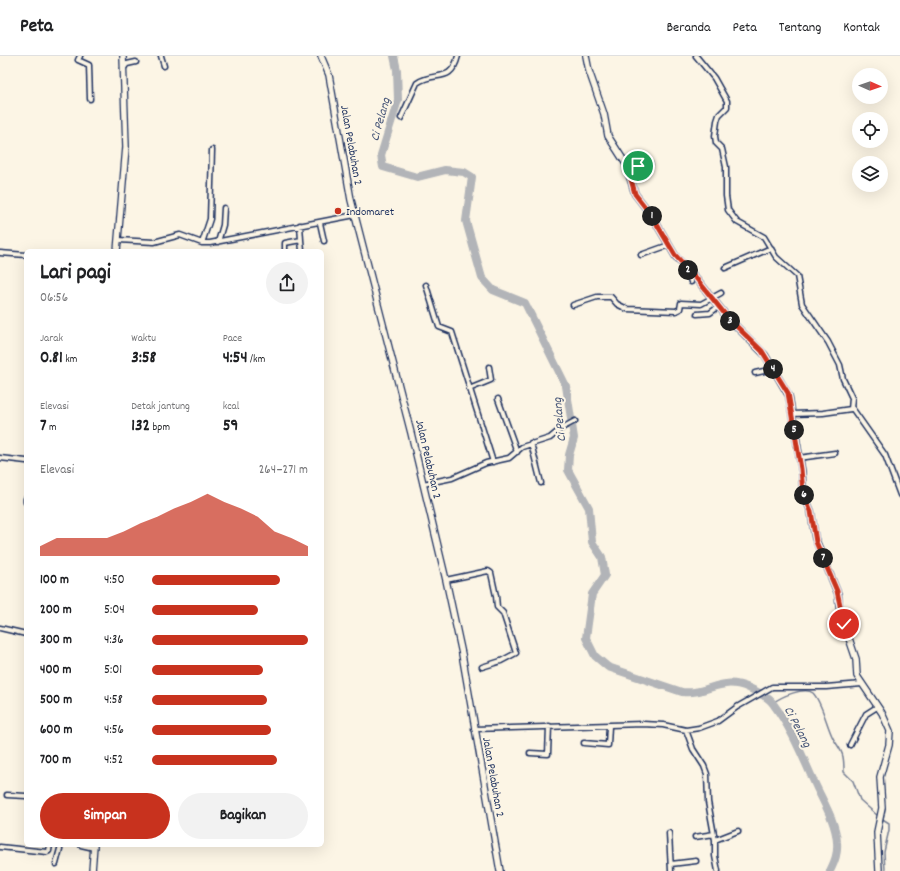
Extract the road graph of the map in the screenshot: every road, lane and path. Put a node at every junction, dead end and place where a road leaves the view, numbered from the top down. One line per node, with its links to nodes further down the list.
1 (80, 56): 11 (street)
2 (123, 56): 10 (street)
3 (161, 56): 9 (street)
4 (321, 56): 17 (street, Jalan Pelabuhan 2)
5 (458, 56): 12 (street)
6 (586, 56): 15 (street)
7 (696, 56): 26 (street)
8 (136, 62): 10 (street)
9 (164, 66)
10 (123, 69): 20 (street)
11 (90, 99)
12 (400, 118)
13 (212, 150): 24 (street)
14 (650, 164): 15 (street)
15 (628, 168): 25 (street)
16 (224, 208): 23 (street)
17 (355, 215): 18 (street); 58 (street, Jalan Pelabuhan 2)
18 (320, 223): 19 (street); 22 (street)
19 (300, 226): 21 (street); 23 (street)
20 (118, 240): 24 (street); 27 (street)
21 (301, 240): 28 (street); 29 (street)
22 (324, 241)
23 (218, 242): 24 (street)
24 (202, 243)
25 (669, 245): 32 (street); 33 (street)
26 (771, 248): 34 (street); 47 (street)
27 (117, 249)
28 (286, 249)
29 (302, 249)
30 (0, 253): 31 (street)
31 (24, 255)
32 (641, 255)
33 (686, 267): 35 (street); 38 (street)
34 (725, 268)
35 (691, 282)
36 (426, 285): 45 (street)
37 (721, 293): 38 (street)
38 (712, 298): 39 (street); 40 (street)
39 (574, 305)
40 (718, 307): 41 (street); 43 (street)
41 (697, 314)
42 (489, 367): 45 (street)
43 (773, 369): 44 (street); 48 (street)
44 (755, 373)
45 (469, 389): 56 (street)
46 (498, 399): 51 (street)
47 (852, 408): 48 (street); 59 (street)
48 (792, 414): 54 (street)
49 (575, 421): 50 (street)
50 (531, 443): 51 (street); 57 (street)
51 (517, 452): 56 (street)
52 (835, 453): 54 (street)
53 (0, 458): 55 (street)
54 (799, 458): 64 (street)
55 (24, 461)
56 (493, 462): 58 (street)
57 (541, 483)
58 (423, 484): 60 (street, Jalan Pelabuhan 2)
59 (900, 495)
60 (446, 580): 63 (street); 68 (street, Jalan Pelabuhan 2)
61 (0, 628): 62 (street)
62 (24, 634)
63 (482, 667)
64 (862, 684): 65 (street); 69 (street)
65 (877, 707): 71 (street); 91 (street)
66 (549, 726): 67 (street); 68 (street); 72 (street)
67 (609, 726): 69 (street); 70 (street)
68 (474, 729): 88 (street, Jalan Pelabuhan 2)
69 (686, 730): 77 (street)
70 (584, 743)
71 (850, 745)
72 (530, 753)
73 (7, 795): 74 (street)
74 (24, 796)
75 (738, 831): 79 (street)
76 (669, 833): 86 (street)
77 (714, 834): 78 (street); 79 (street)
78 (695, 837)
79 (715, 840): 90 (street)
80 (0, 847): 81 (street)
81 (49, 847)
82 (60, 847): 85 (street)
83 (94, 847): 87 (street)
84 (696, 861): 86 (street)
85 (56, 864)
86 (671, 864): 89 (street)
87 (92, 871)
88 (500, 871)
89 (672, 871)
90 (718, 871)
91 (878, 871)

